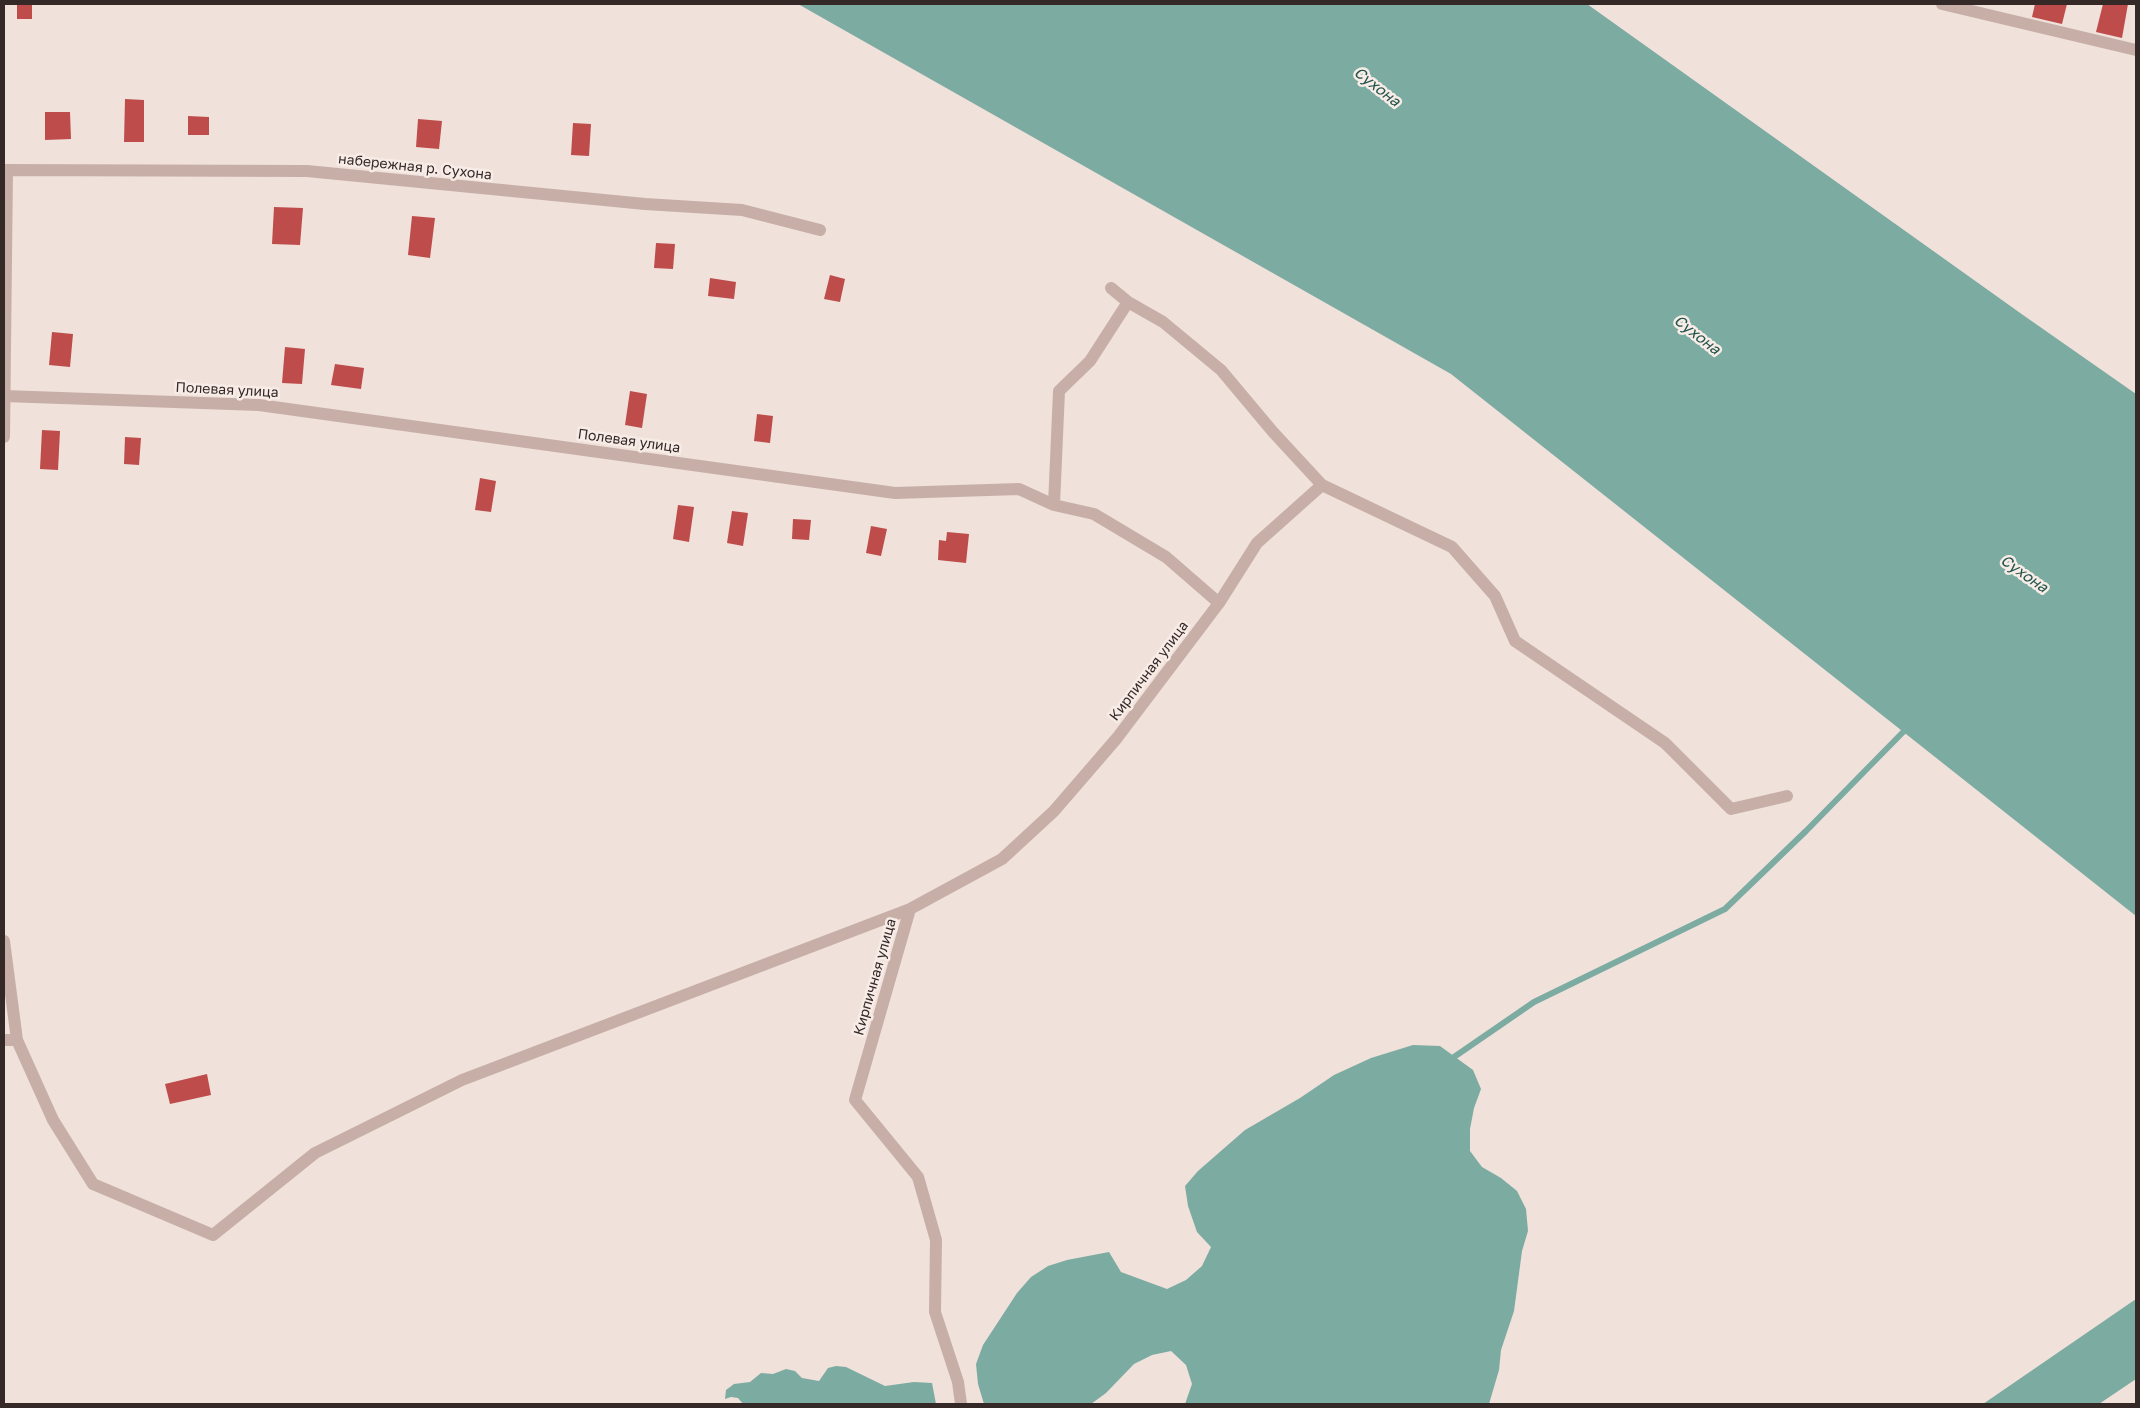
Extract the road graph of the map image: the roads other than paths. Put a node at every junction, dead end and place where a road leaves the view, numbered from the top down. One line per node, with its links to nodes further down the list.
1 (1942, 4): 2 (street)
2 (2136, 50)
3 (5, 170): 4 (street, набережная р. Сухона); 7 (street)
4 (820, 230)
5 (1112, 288): 6 (street)
6 (1128, 302): 9 (street); 10 (street)
7 (4, 396): 8 (street); 10 (street, Полевая улица)
8 (4, 437)
9 (1322, 485): 11 (street, Кирпичная улица); 12 (street)
10 (1054, 505): 11 (street, Полевая улица)
11 (1219, 603): 13 (street, Кирпичная улица)
12 (1787, 796)
13 (910, 909): 16 (street); 17 (street, Кирпичная улица)
14 (4, 941): 16 (street)
15 (4, 1040): 16 (street)
16 (17, 1040)
17 (961, 1404)

